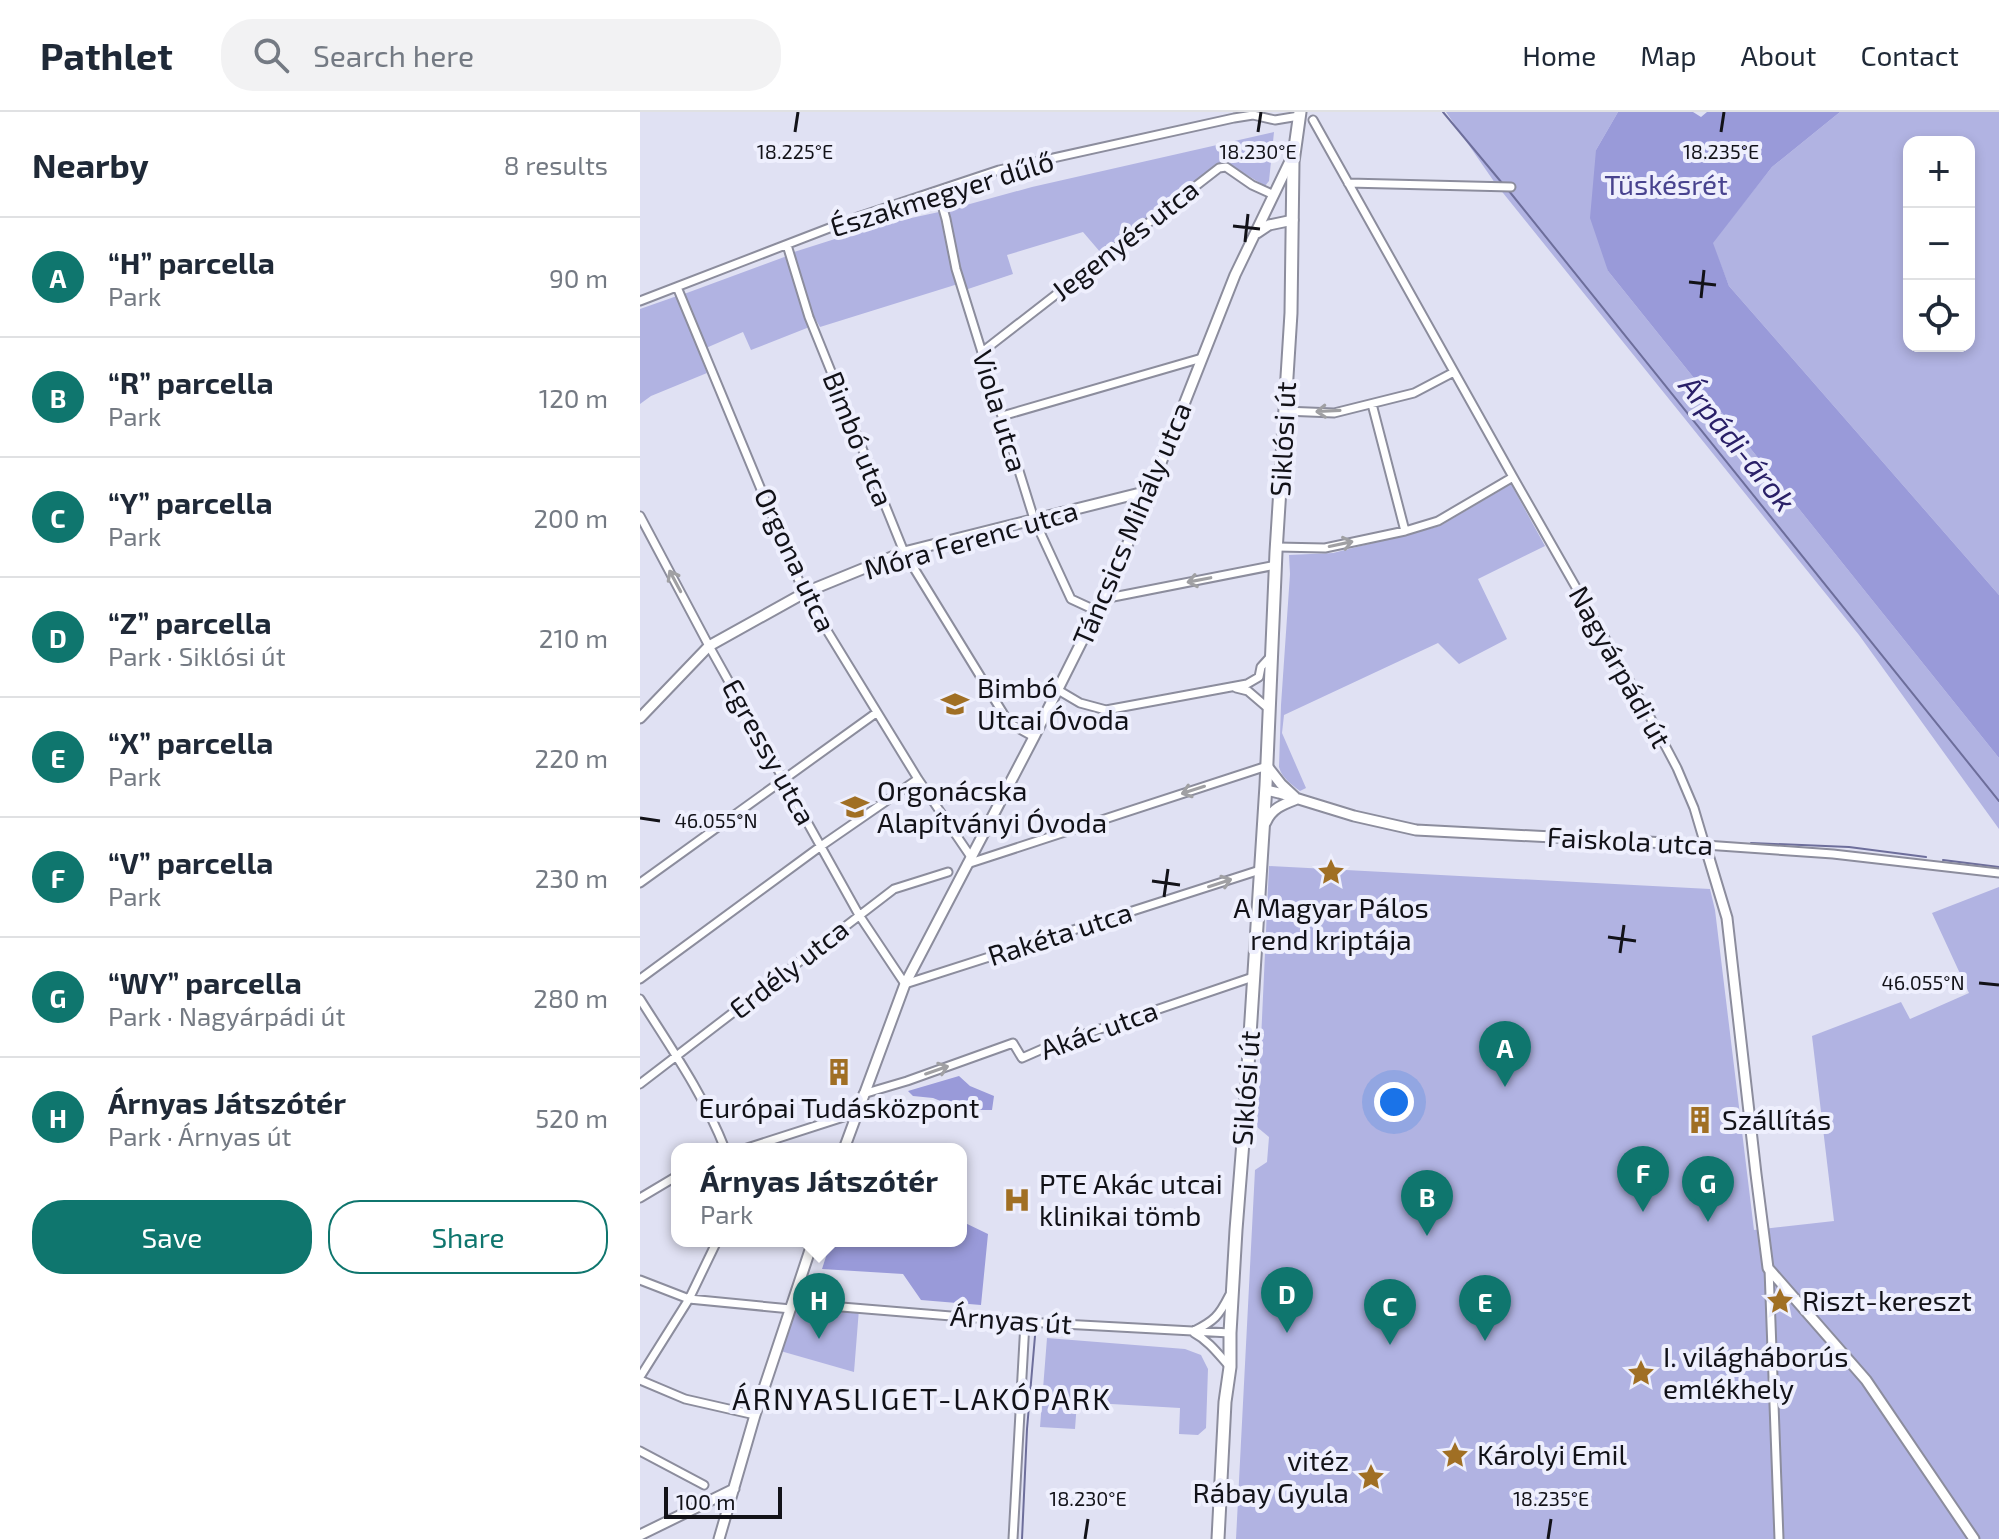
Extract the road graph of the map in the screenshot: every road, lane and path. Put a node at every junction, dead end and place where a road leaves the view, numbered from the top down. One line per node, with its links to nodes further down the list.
1 (1266, 112): 4 (street)
2 (1286, 112): 5 (street)
3 (1234, 115): 4 (street, Északmegyer dűlő); 9 (street, Északmegyer dűlő)
4 (1253, 115): 5 (street, Északmegyer dűlő)
5 (1305, 115): 6 (main road, Siklósi út); 7 (street, Nagyárpádi út)
6 (1295, 148): 10 (street, Táncsics Mihály utca); 11 (main road, Siklósi út)
7 (1348, 183): 8 (street); 18 (street, Nagyárpádi út)
8 (1507, 187)
9 (938, 191): 13 (street, Északmegyer dűlő); 16 (street, Viola utca)
10 (1274, 195): 12 (street, Táncsics Mihály utca); 16 (street, Jegenyés utca)
11 (1293, 220): 12 (street); 20 (main road, Siklósi út)
12 (1251, 243): 17 (street, Táncsics Mihály utca)
13 (787, 245): 14 (street, Északmegyer dűlő); 30 (street, Bimbó utca)
14 (677, 287): 15 (street, Északmegyer dűlő); 32 (street, Orgona utca)
15 (640, 301)
16 (982, 352): 21 (street, Viola utca)
17 (1202, 358): 21 (street); 23 (street, Táncsics Mihály utca)
18 (1454, 372): 19 (street); 22 (street, Nagyárpádi út)
19 (1372, 404): 20 (street, one-way to 20); 28 (street)
20 (1284, 411): 29 (main road, Siklósi út)
21 (1002, 416): 27 (street, Viola utca)
22 (1513, 477): 28 (street); 49 (street, Nagyárpádi út)
23 (1151, 487): 24 (street, Móra Ferenc utca); 26 (street, Táncsics Mihály utca)
24 (1111, 501): 26 (street, Móra Ferenc utca); 27 (street, Móra Ferenc utca)
25 (640, 516): 35 (street, Egressy utca, one-way to 25)
26 (1140, 516): 33 (street, Táncsics Mihály utca)
27 (1034, 519): 30 (street, Móra Ferenc utca); 34 (street, Viola utca)
28 (1405, 531): 29 (street, one-way to 28)
29 (1277, 547): 31 (main road, Siklósi út)
30 (904, 552): 32 (street, Móra Ferenc utca); 42 (street, Bimbó utca)
31 (1276, 565): 33 (street, one-way to 33); 36 (main road, Siklósi út)
32 (804, 593): 35 (street, Móra Ferenc utca); 40 (street, Orgona utca)
33 (1103, 599): 34 (street, Táncsics Mihály utca)
34 (1097, 611): 38 (street, Táncsics Mihály utca)
35 (709, 646): 41 (street, Móra Ferenc utca); 45 (street, Egressy utca)
36 (1272, 656): 37 (street); 39 (main road, Siklósi út)
37 (1218, 689): 38 (street); 39 (street)
38 (1058, 690): 42 (street, Táncsics Mihály utca)
39 (1269, 710): 43 (main road, Siklósi út)
40 (876, 713): 44 (street, Orgona utca); 45 (street)
41 (640, 718)
42 (1034, 737): 51 (street, Táncsics Mihály utca)
43 (1267, 766): 46 (main road, Siklósi út); 47 (street); 51 (street, one-way to 51)
44 (918, 779): 50 (street); 51 (street, Orgona utca)
45 (783, 780): 50 (street, Egressy utca); 55 (street)
46 (1266, 790): 47 (street, Faiskola utca); 48 (main road, Siklósi út)
47 (1297, 799): 48 (street); 49 (street, Faiskola utca)
48 (1263, 829): 52 (main road, Siklósi út)
49 (1705, 845): 54 (street, Faiskola utca); 72 (street, Nagyárpádi út)
50 (821, 846): 56 (street, Egressy utca); 58 (street)
51 (969, 860): 59 (street, Táncsics Mihály utca)
52 (1260, 870): 57 (main road, Siklósi út); 59 (street, Rakéta utca, one-way to 52)
53 (948, 872): 56 (street, Erdély utca)
54 (1999, 873)
55 (640, 883)
56 (859, 915): 59 (street, Egressy utca); 61 (street, Erdély utca)
57 (1253, 977): 63 (street, Akác utca, one-way to 57); 74 (main road, Siklósi út)
58 (640, 979)
59 (905, 984): 63 (street, Táncsics Mihály utca)
60 (640, 999): 61 (street)
61 (676, 1056): 62 (street, Erdély utca); 65 (street)
62 (640, 1084)
63 (863, 1094): 64 (street, Táncsics Mihály utca)
64 (856, 1113): 66 (street); 67 (street, Táncsics Mihály utca)
65 (723, 1143)
66 (763, 1143)
67 (846, 1143)
68 (671, 1180): 69 (street)
69 (640, 1198)
70 (714, 1247): 75 (street)
71 (811, 1247): 76 (street)
72 (1768, 1268): 90 (street); 91 (street)
73 (640, 1280): 75 (street, Árnyas út)
74 (1232, 1290): 78 (street); 79 (main road, Siklósi út)
75 (689, 1299): 76 (street, Árnyas út); 81 (street)
76 (792, 1306): 77 (street, Árnyas út); 82 (street)
77 (1025, 1322): 78 (street, Árnyas út); 88 (street)
78 (1192, 1332): 79 (street, Árnyas út); 80 (street)
79 (1230, 1333): 80 (main road, Siklósi út)
80 (1230, 1367): 89 (main road, Siklósi út)
81 (640, 1378): 82 (street)
82 (755, 1415): 85 (street)
83 (640, 1451): 84 (street)
84 (704, 1485)
85 (734, 1489): 86 (street); 87 (street)
86 (640, 1535)
87 (719, 1539)
88 (1013, 1539)
89 (1218, 1539)
90 (1779, 1539)
91 (1974, 1539)

